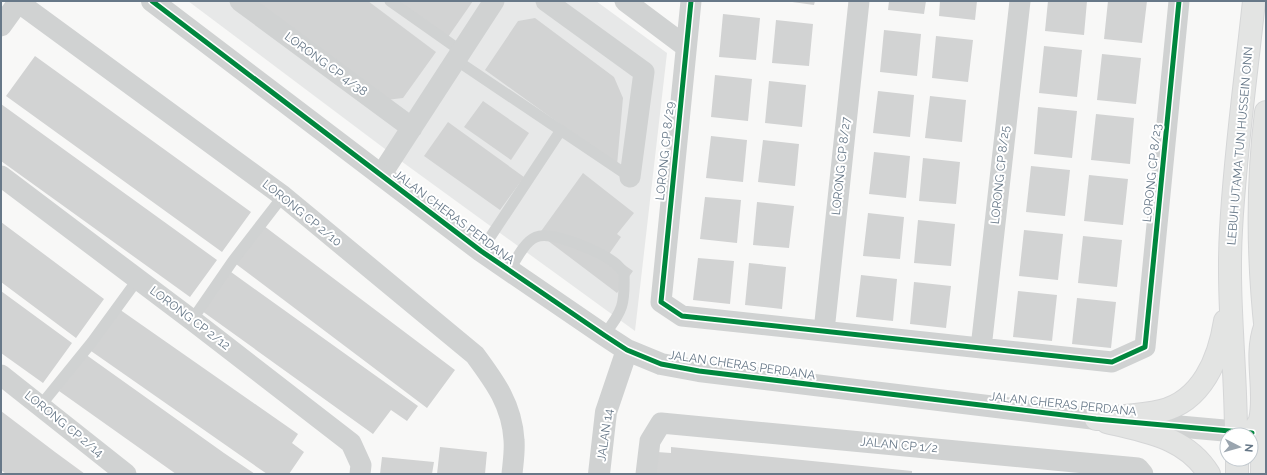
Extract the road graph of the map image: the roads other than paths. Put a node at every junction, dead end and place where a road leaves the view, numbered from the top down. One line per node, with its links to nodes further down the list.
1 (152, 1): 18 (street, JALAN CHERAS PERDANA)
2 (240, 1): 16 (street, LORONG CP 4/38)
3 (390, 1): 14 (lane)
4 (494, 1): 14 (street)
5 (546, 1): 20 (street)
6 (625, 1): 13 (street)
7 (690, 1): 13 (street, LORONG CP 8/29)
8 (859, 1): 28 (street, LORONG CP 8/27)
9 (1020, 1): 30 (street, LORONG CP 8/25)
10 (1179, 1): 30 (street, LORONG CP 8/23)
11 (1254, 1): 25 (main road, LEBUH UTAMA TUN HUSSEIN ONN)
12 (9, 11): 21 (street, LORONG CP 2/10)
13 (685, 46): 28 (street, LORONG CP 8/29)
14 (459, 56): 16 (street); 17 (lane)
15 (1266, 112): 27 (main road, LEBUH UTAMA TUN HUSSEIN ONN)
16 (412, 128): 18 (street)
17 (561, 130): 20 (lane); 22 (lane)
18 (381, 175): 22 (street, JALAN CHERAS PERDANA)
19 (1, 176): 24 (street, LORONG CP 2/12)
20 (630, 177)
21 (283, 196): 26 (lane); 42 (street, LORONG CP 2/10)
22 (481, 251): 23 (street, JALAN CHERAS PERDANA)
23 (509, 270): 29 (street, JALAN CHERAS PERDANA); 29 (lane)
24 (138, 279): 26 (street, LORONG CP 2/12); 33 (lane)
25 (1230, 290): 34 (main road); 35 (main road, LEBUH UTAMA TUN HUSSEIN ONN)
26 (192, 320): 41 (street, LORONG CP 2/12)
27 (1266, 330): 36 (main road, LEBUH UTAMA TUN HUSSEIN ONN)
28 (824, 331): 30 (street)
29 (604, 335): 31 (street, JALAN CHERAS PERDANA)
30 (981, 348)
31 (627, 350): 34 (street, JALAN CHERAS PERDANA); 43 (street, JALAN 14)
32 (3, 381): 33 (street, LORONG CP 2/14)
33 (41, 405): 40 (street, LORONG CP 2/14)
34 (1096, 419): 37 (street, JALAN CHERAS PERDANA); 45 (main road)
35 (1241, 427)
36 (1250, 427)
37 (1219, 431)
38 (1259, 442): 46 (main road)
39 (1140, 471): 44 (street, JALAN CP 1/2)
40 (126, 474)
41 (360, 474)
42 (512, 474)
43 (600, 474)
44 (646, 474)
45 (1209, 474)
46 (1262, 474)

